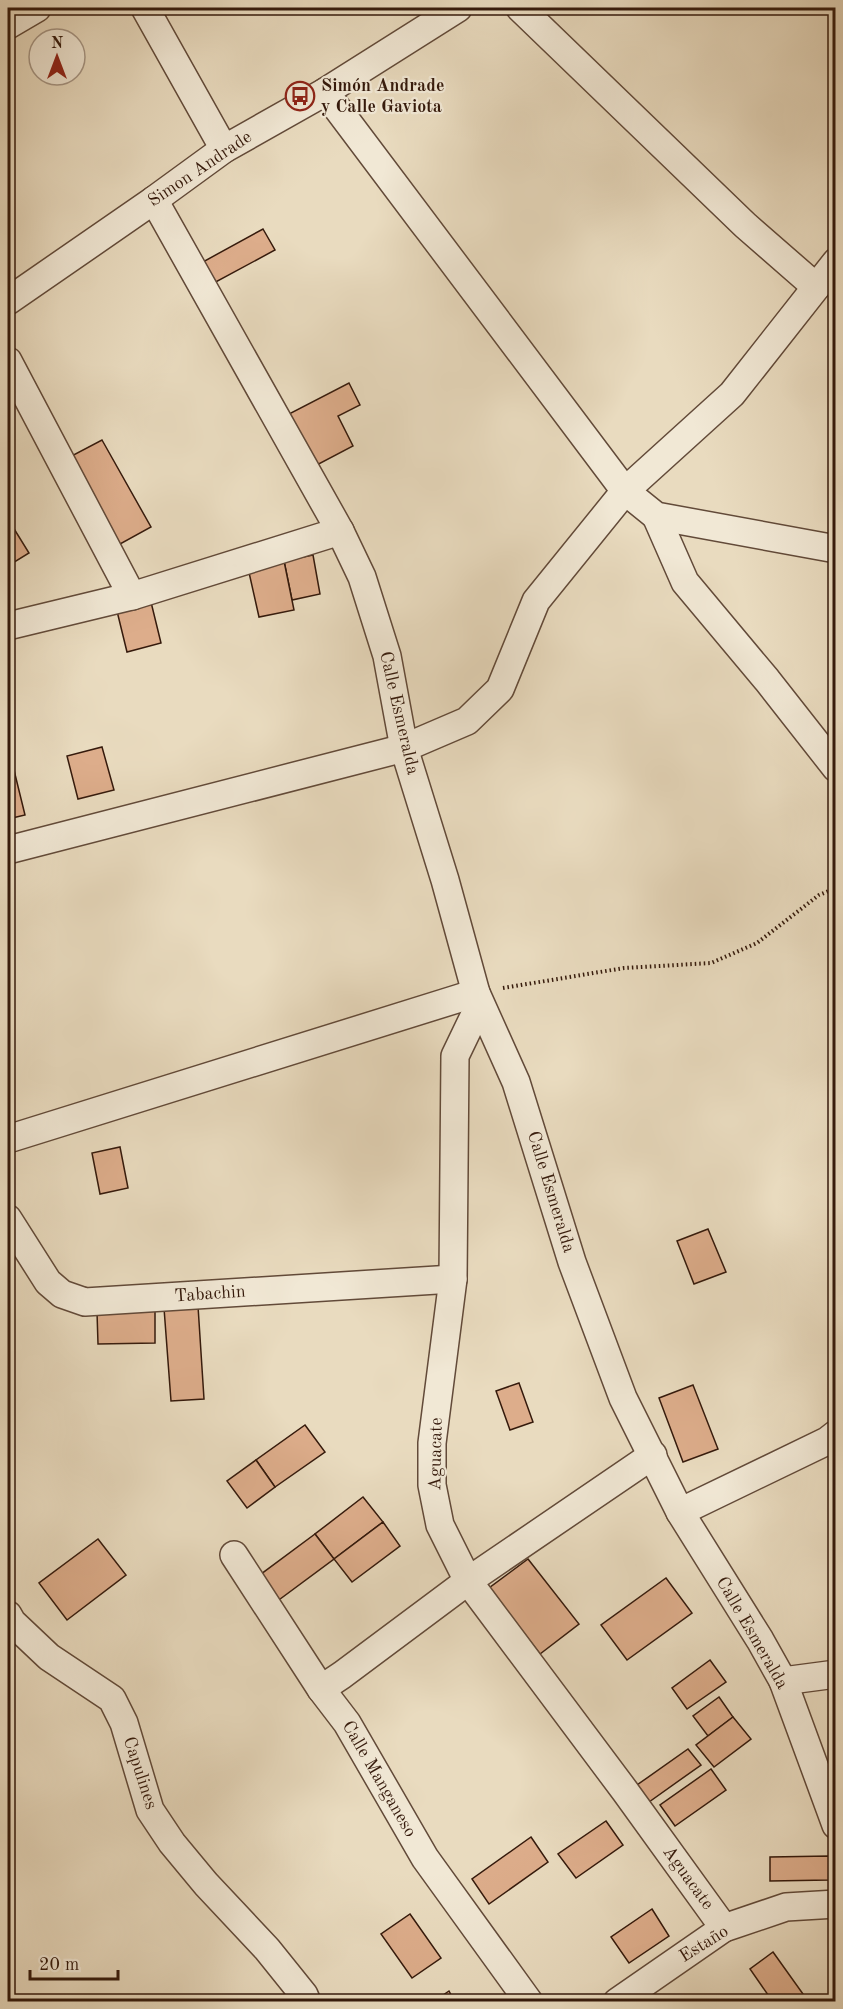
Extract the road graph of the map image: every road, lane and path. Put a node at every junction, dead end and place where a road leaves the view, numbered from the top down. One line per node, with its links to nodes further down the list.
1 (38, 8): 5 (street)
2 (145, 8): 7 (street)
3 (520, 8): 10 (street)
4 (447, 10): 6 (street, Simon Andrade)
5 (8, 25)
6 (325, 92): 7 (street, Simon Andrade); 13 (street)
7 (224, 149): 8 (street, Simon Andrade)
8 (154, 200): 11 (street, Simon Andrade); 15 (street, Calle Esmeralda)
9 (836, 262): 10 (street)
10 (816, 287): 13 (street)
11 (8, 302)
12 (8, 361): 17 (street)
13 (625, 491): 14 (street); 19 (street)
14 (656, 516): 16 (street); 20 (street)
15 (340, 531): 17 (street); 19 (street, Calle Esmeralda)
16 (836, 549)
17 (132, 596): 18 (street)
18 (8, 626)
19 (404, 748): 21 (street); 23 (street, Calle Esmeralda)
20 (836, 768)
21 (8, 850)
22 (836, 888): 23 (path)
23 (478, 998): 24 (street); 26 (street, Aguacate); 28 (street, Calle Esmeralda)
24 (8, 1140)
25 (8, 1219): 26 (street, Tabachin)
26 (453, 1279): 31 (street, Aguacate)
27 (836, 1434): 29 (street)
28 (653, 1455): 29 (street, Calle Esmeralda); 31 (street)
29 (680, 1512): 34 (street, Calle Esmeralda)
30 (234, 1555): 35 (street, Calle Manganeso)
31 (468, 1581): 35 (street); 38 (street, Aguacate)
32 (8, 1615): 39 (street, Capulines)
33 (836, 1674): 34 (street)
34 (783, 1681): 36 (street, Calle Esmeralda)
35 (321, 1689): 40 (street, Calle Manganeso)
36 (836, 1825)
37 (836, 1904): 38 (street, Estaño)
38 (724, 1928): 41 (street, Estaño)
39 (307, 2001)
40 (529, 2001)
41 (617, 2001)

